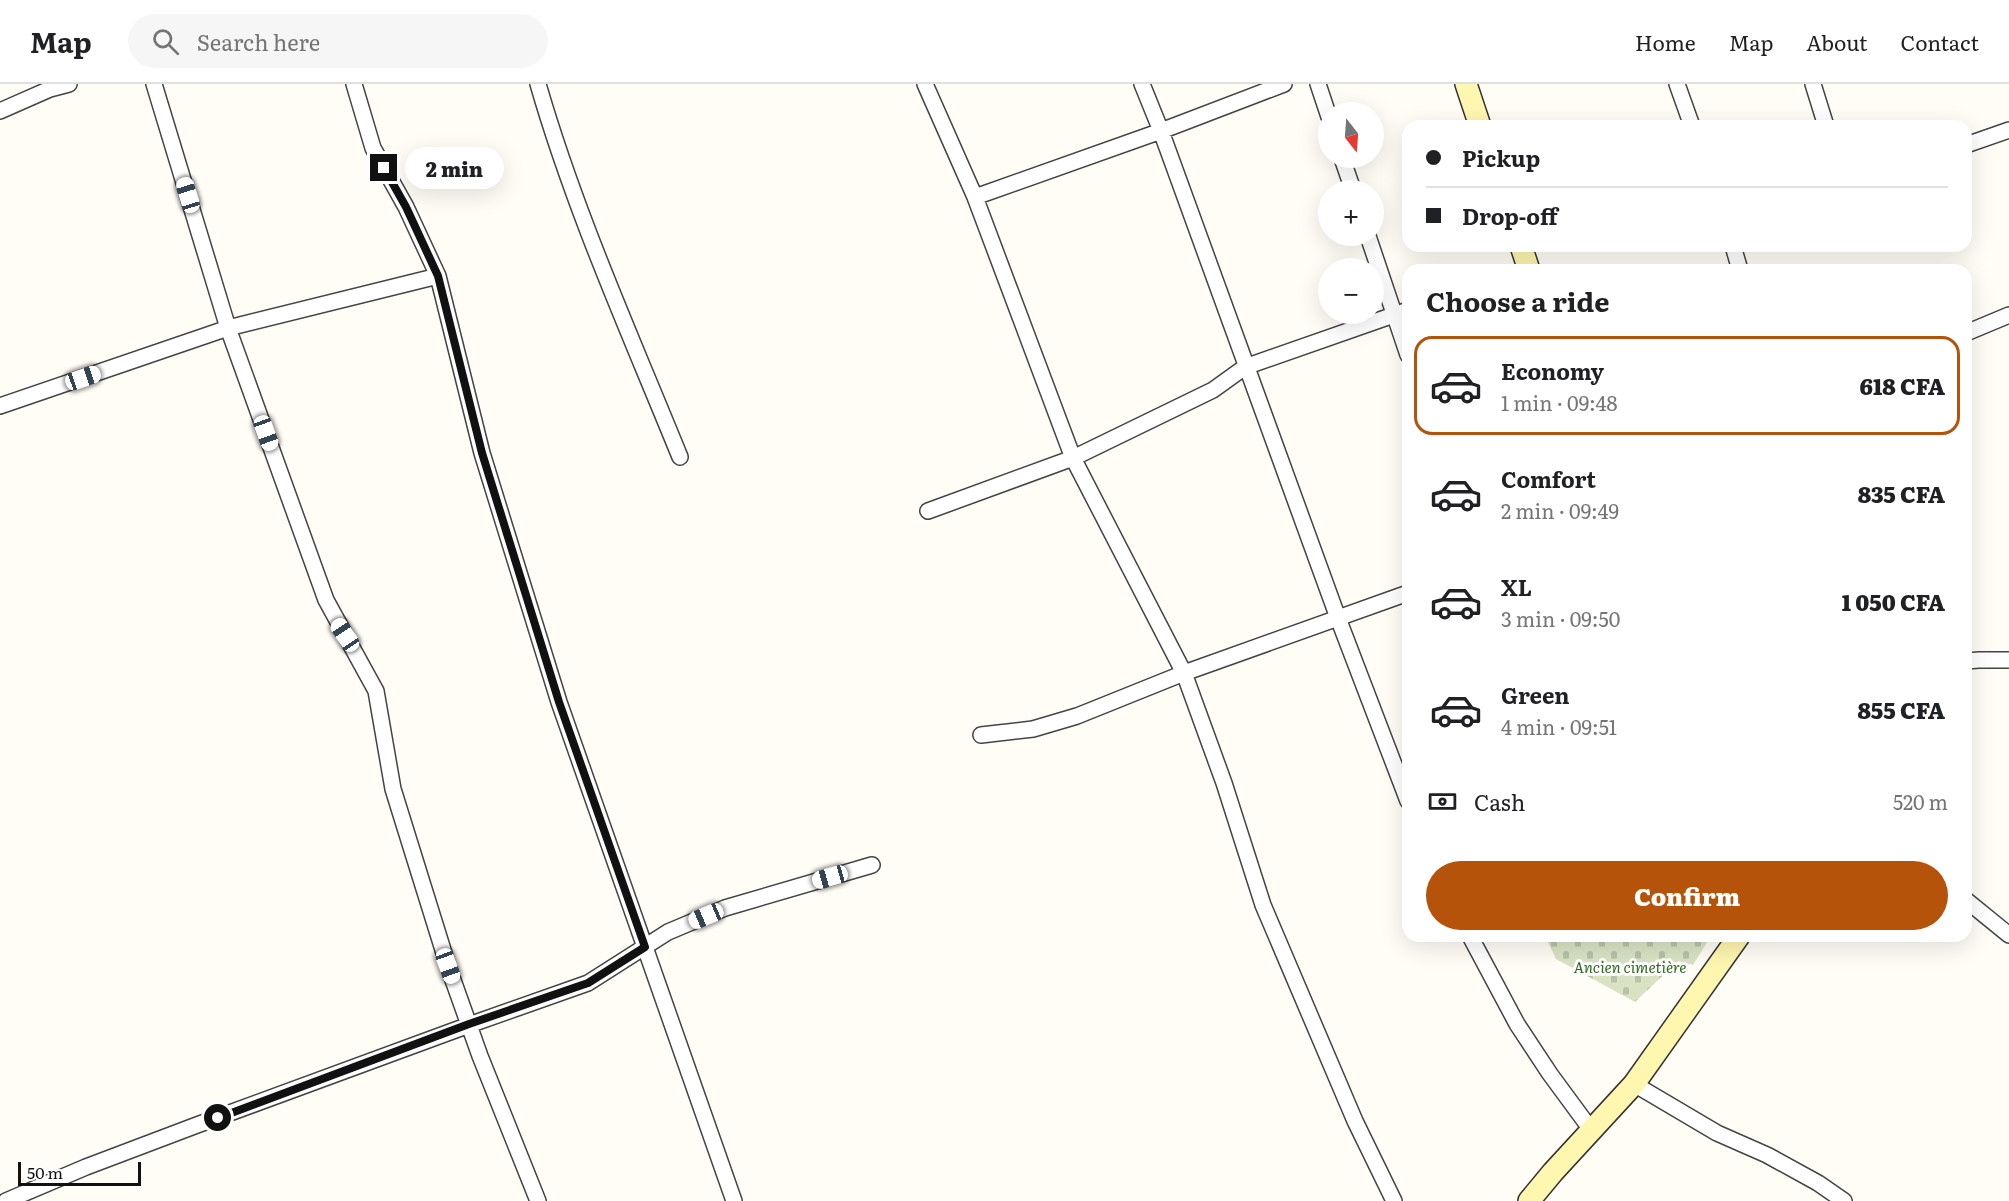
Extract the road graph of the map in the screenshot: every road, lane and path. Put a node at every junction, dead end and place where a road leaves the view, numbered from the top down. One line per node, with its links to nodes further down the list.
1 (69, 84): 13 (street)
2 (154, 84): 25 (street)
3 (354, 84): 22 (street)
4 (538, 84): 29 (street)
5 (925, 84): 20 (street)
6 (1142, 84): 17 (street)
7 (1284, 84): 17 (street)
8 (1318, 84): 12 (street)
9 (1466, 84): 14 (street)
10 (1677, 84): 15 (street)
11 (1812, 84): 16 (street)
12 (1324, 102)
13 (0, 111)
14 (1478, 120)
15 (1690, 120)
16 (1824, 120)
17 (1161, 130): 20 (street); 27 (street)
18 (2009, 130): 19 (street)
19 (1972, 144)
20 (975, 197): 30 (street)
21 (1372, 246): 23 (street)
22 (438, 276): 25 (street); 44 (street)
23 (1401, 313): 27 (street)
24 (2009, 315): 26 (street)
25 (228, 328): 28 (street); 45 (street)
26 (1972, 330)
27 (1245, 367): 30 (street); 33 (street)
28 (0, 406)
29 (680, 457)
30 (1073, 458): 31 (street); 36 (street)
31 (928, 511)
32 (1402, 595): 33 (street)
33 (1338, 618): 36 (street); 38 (street)
34 (2009, 660): 35 (street)
35 (1972, 661)
36 (1184, 672): 37 (street); 51 (street)
37 (981, 735)
38 (1402, 785)
39 (872, 865): 44 (street)
40 (1972, 905): 41 (street)
41 (2009, 935)
42 (1473, 942): 47 (street)
43 (1735, 942): 46 (street)
44 (645, 947): 45 (street); 50 (street)
45 (469, 1024): 48 (street); 49 (street)
46 (1634, 1084): 47 (street); 53 (street)
47 (1592, 1131): 52 (street)
48 (6, 1201)
49 (538, 1201)
50 (734, 1201)
51 (1394, 1201)
52 (1529, 1201)
53 (1845, 1201)

